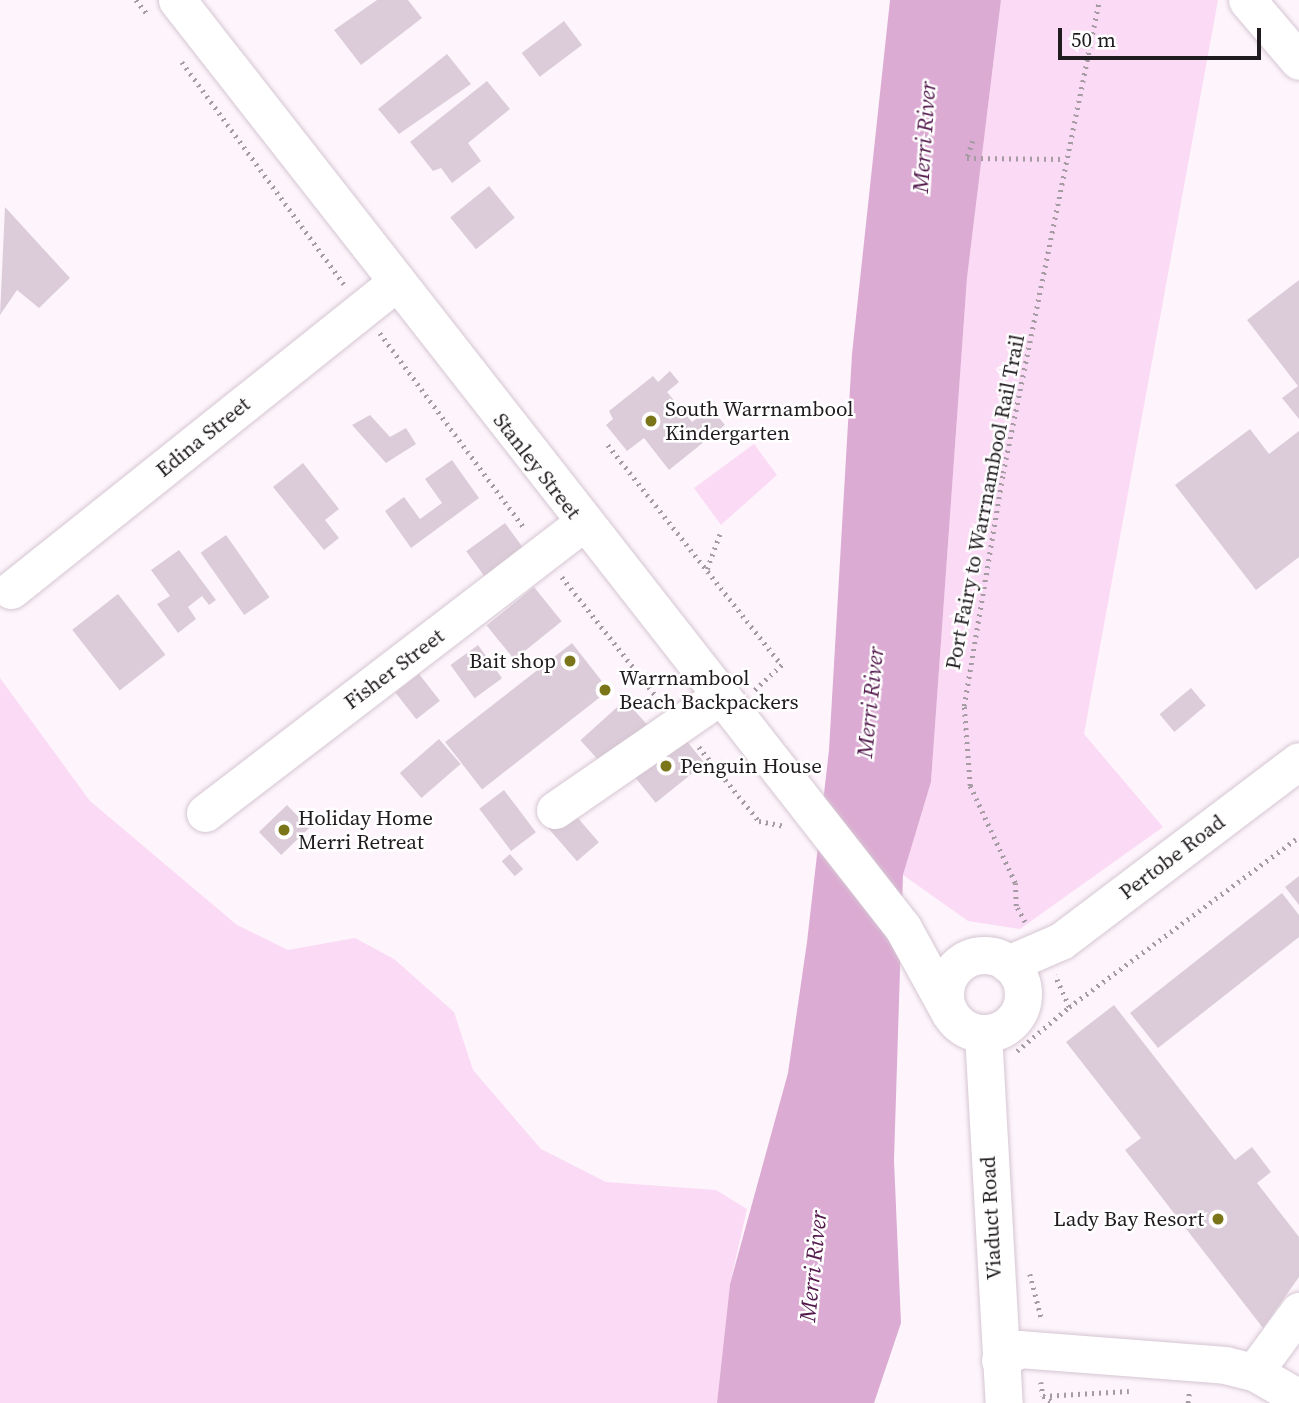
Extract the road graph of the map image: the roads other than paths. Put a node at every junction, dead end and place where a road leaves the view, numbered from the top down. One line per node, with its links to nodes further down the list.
1 (1247, 0): 3 (street)
2 (165, 11): 4 (street, Stanley Street)
3 (1299, 61)
4 (396, 283): 5 (street, Stanley Street); 6 (street, Edina Street)
5 (582, 524): 7 (street, Stanley Street); 10 (street, Fisher Street)
6 (11, 590)
7 (726, 703): 9 (street); 11 (street, Stanley Street)
8 (1299, 761): 12 (street, Pertobe Road)
9 (555, 810)
10 (205, 813)
11 (902, 928): 12 (street, Stanley Street); 13 (street, Stanley Street)
12 (1003, 970): 13 (street); 14 (street, Pertobe Road)
13 (950, 1013): 14 (street)
14 (982, 1033): 17 (street, Viaduct Road)
15 (1299, 1311): 18 (street)
16 (1151, 1359): 17 (street); 18 (street); 19 (street)
17 (1000, 1360): 19 (street); 21 (street, Viaduct Road)
18 (1254, 1372): 20 (street)
19 (1047, 1388)
20 (1299, 1398)
21 (1004, 1403)

